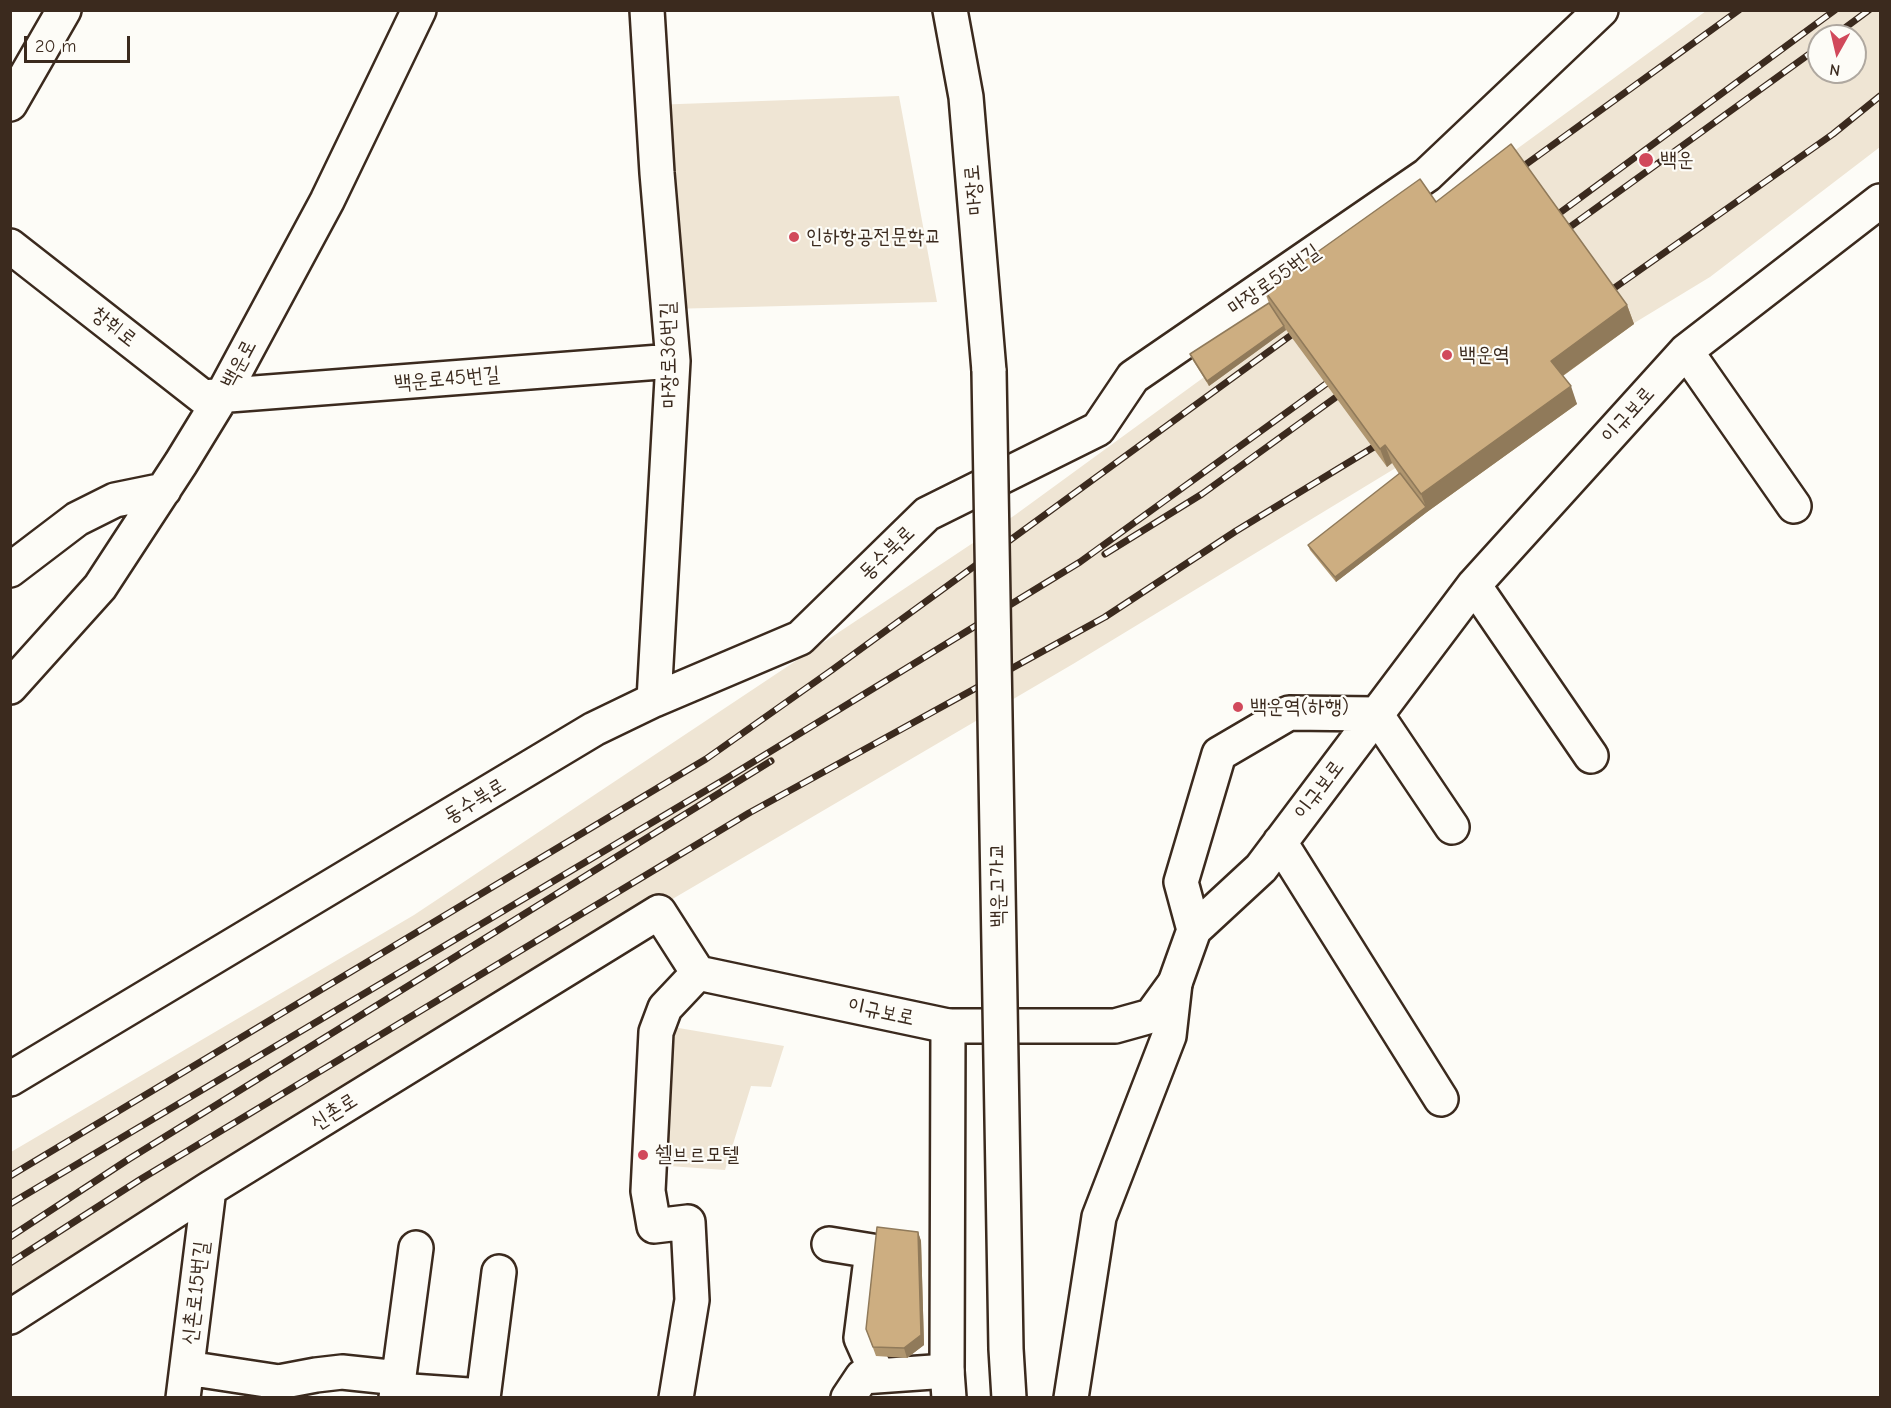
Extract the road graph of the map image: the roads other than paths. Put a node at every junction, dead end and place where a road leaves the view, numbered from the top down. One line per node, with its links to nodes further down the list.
1 (64, 10): 6 (street)
2 (419, 10): 12 (street, 백운로)
3 (647, 10): 10 (street, 마장로36번길)
4 (950, 10): 11 (street, 마장로)
5 (1601, 10): 15 (street, 마장로55번길)
6 (10, 104)
7 (1881, 201): 9 (street, 이규보로)
8 (10, 246): 12 (street, 창휘로)
9 (1686, 351): 14 (street); 17 (street, 이규보로)
10 (673, 361): 12 (street, 백운로45번길); 19 (street, 마장로36번길)
11 (988, 371): 42 (street, 백운고가교, bridge)
12 (222, 396): 13 (street, 백운로)
13 (164, 490): 16 (street); 18 (street, 백운로)
14 (1794, 506)
15 (927, 514): 19 (street, 동수북로)
16 (10, 570)
17 (1474, 585): 20 (street, 이규보로); 21 (street)
18 (10, 687)
19 (654, 700): 28 (street, 동수북로)
20 (1376, 714): 22 (street); 23 (street, 이규보로); 24 (street)
21 (1591, 756)
22 (1452, 827)
23 (1280, 842): 24 (street, 이규보로); 29 (street)
24 (1194, 930): 26 (street, 이규보로)
25 (698, 973): 27 (street, 이규보로); 30 (street, 신촌로); 40 (street)
26 (1175, 983): 27 (street, 이규보로); 43 (street)
27 (948, 1026): 37 (street)
28 (10, 1079)
29 (1441, 1099)
30 (209, 1189): 34 (street, 신촌로); 36 (street, 신촌로15번길)
31 (829, 1244): 35 (street)
32 (416, 1248): 38 (street)
33 (499, 1272): 39 (street)
34 (10, 1317)
35 (878, 1376): 37 (street); 41 (street)
36 (185, 1383): 38 (street)
37 (948, 1384)
38 (398, 1389): 39 (street)
39 (483, 1397)
40 (676, 1398)
41 (848, 1398)
42 (1009, 1398)
43 (1071, 1398)

